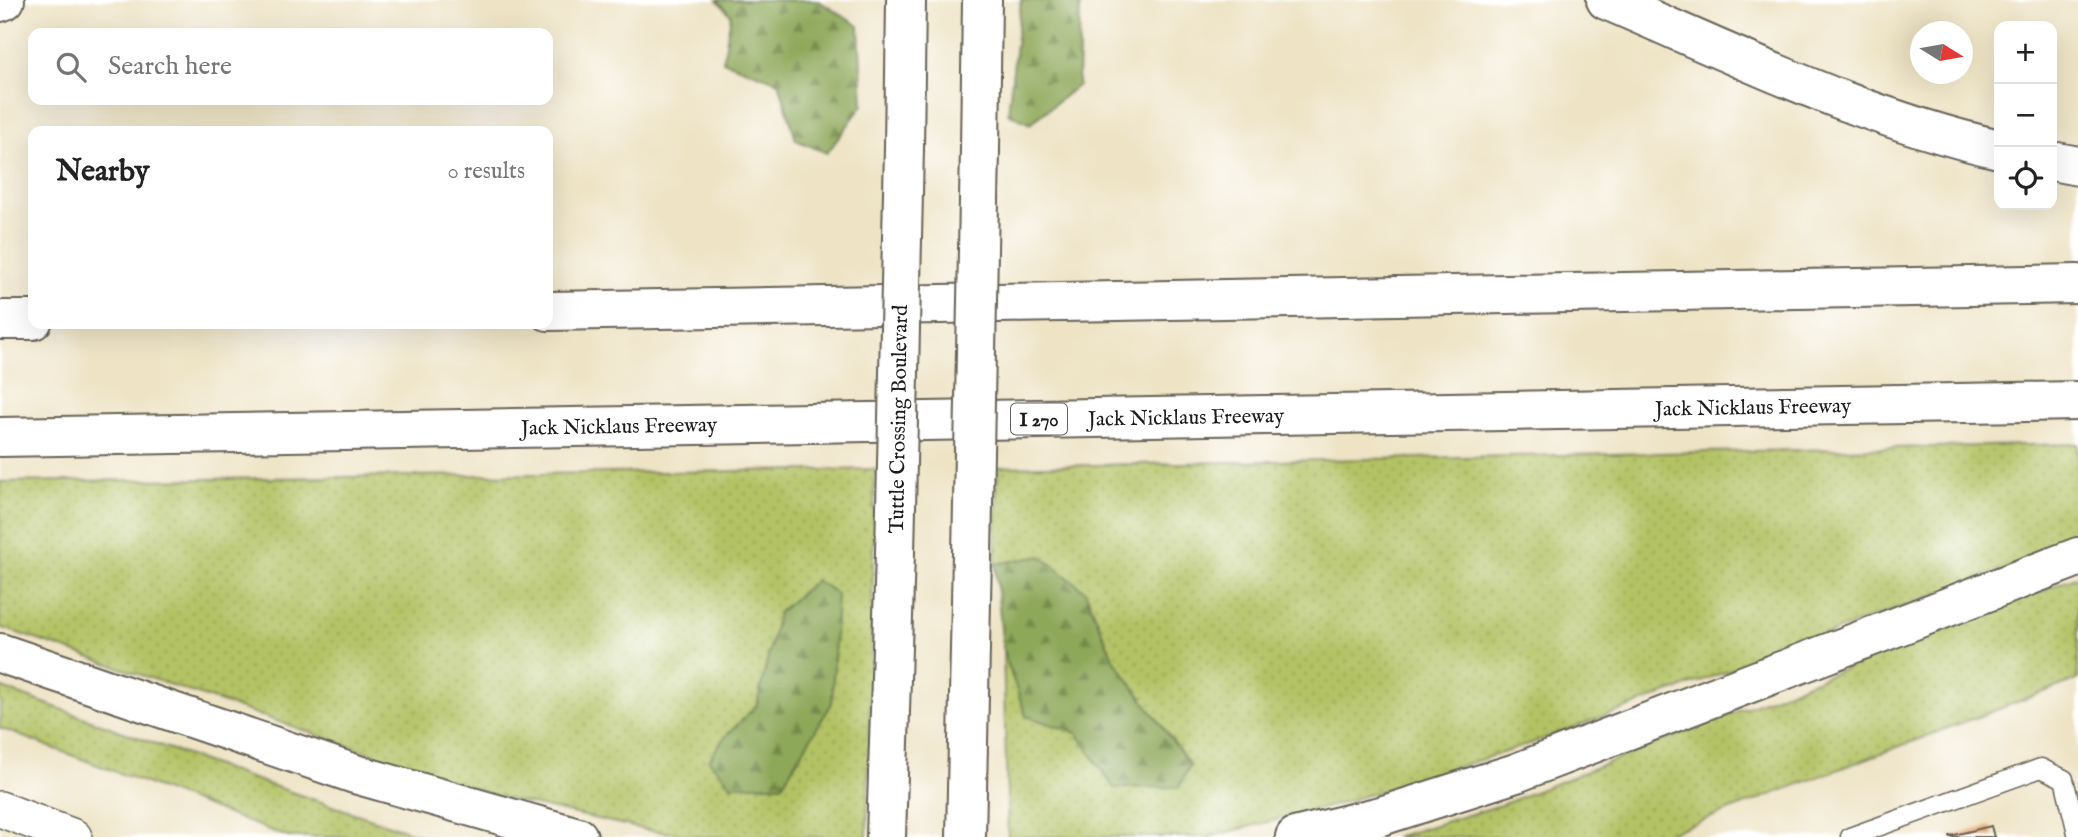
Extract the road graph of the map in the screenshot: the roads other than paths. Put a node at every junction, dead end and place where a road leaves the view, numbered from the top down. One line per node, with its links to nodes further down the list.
1 (906, 0): 18 (main road, Tuttle Crossing Boulevard, bridge)
2 (982, 0): 19 (main road, bridge)
3 (1606, 0): 4 (main road)
4 (1994, 148)
5 (2057, 162): 6 (main road)
6 (2078, 166)
7 (2078, 284): 8 (main road)
8 (553, 311)
9 (0, 320): 10 (main road)
10 (28, 320)
11 (2078, 401): 12 (main road, Jack Nicklaus Freeway / I 270)
12 (0, 437)
13 (2078, 557): 20 (main road)
14 (0, 653): 17 (main road)
15 (0, 809): 16 (street)
16 (74, 837)
17 (578, 837)
18 (886, 837)
19 (966, 837)
20 (1294, 837)
21 (1850, 837): 22 (lane)
22 (2078, 837)

